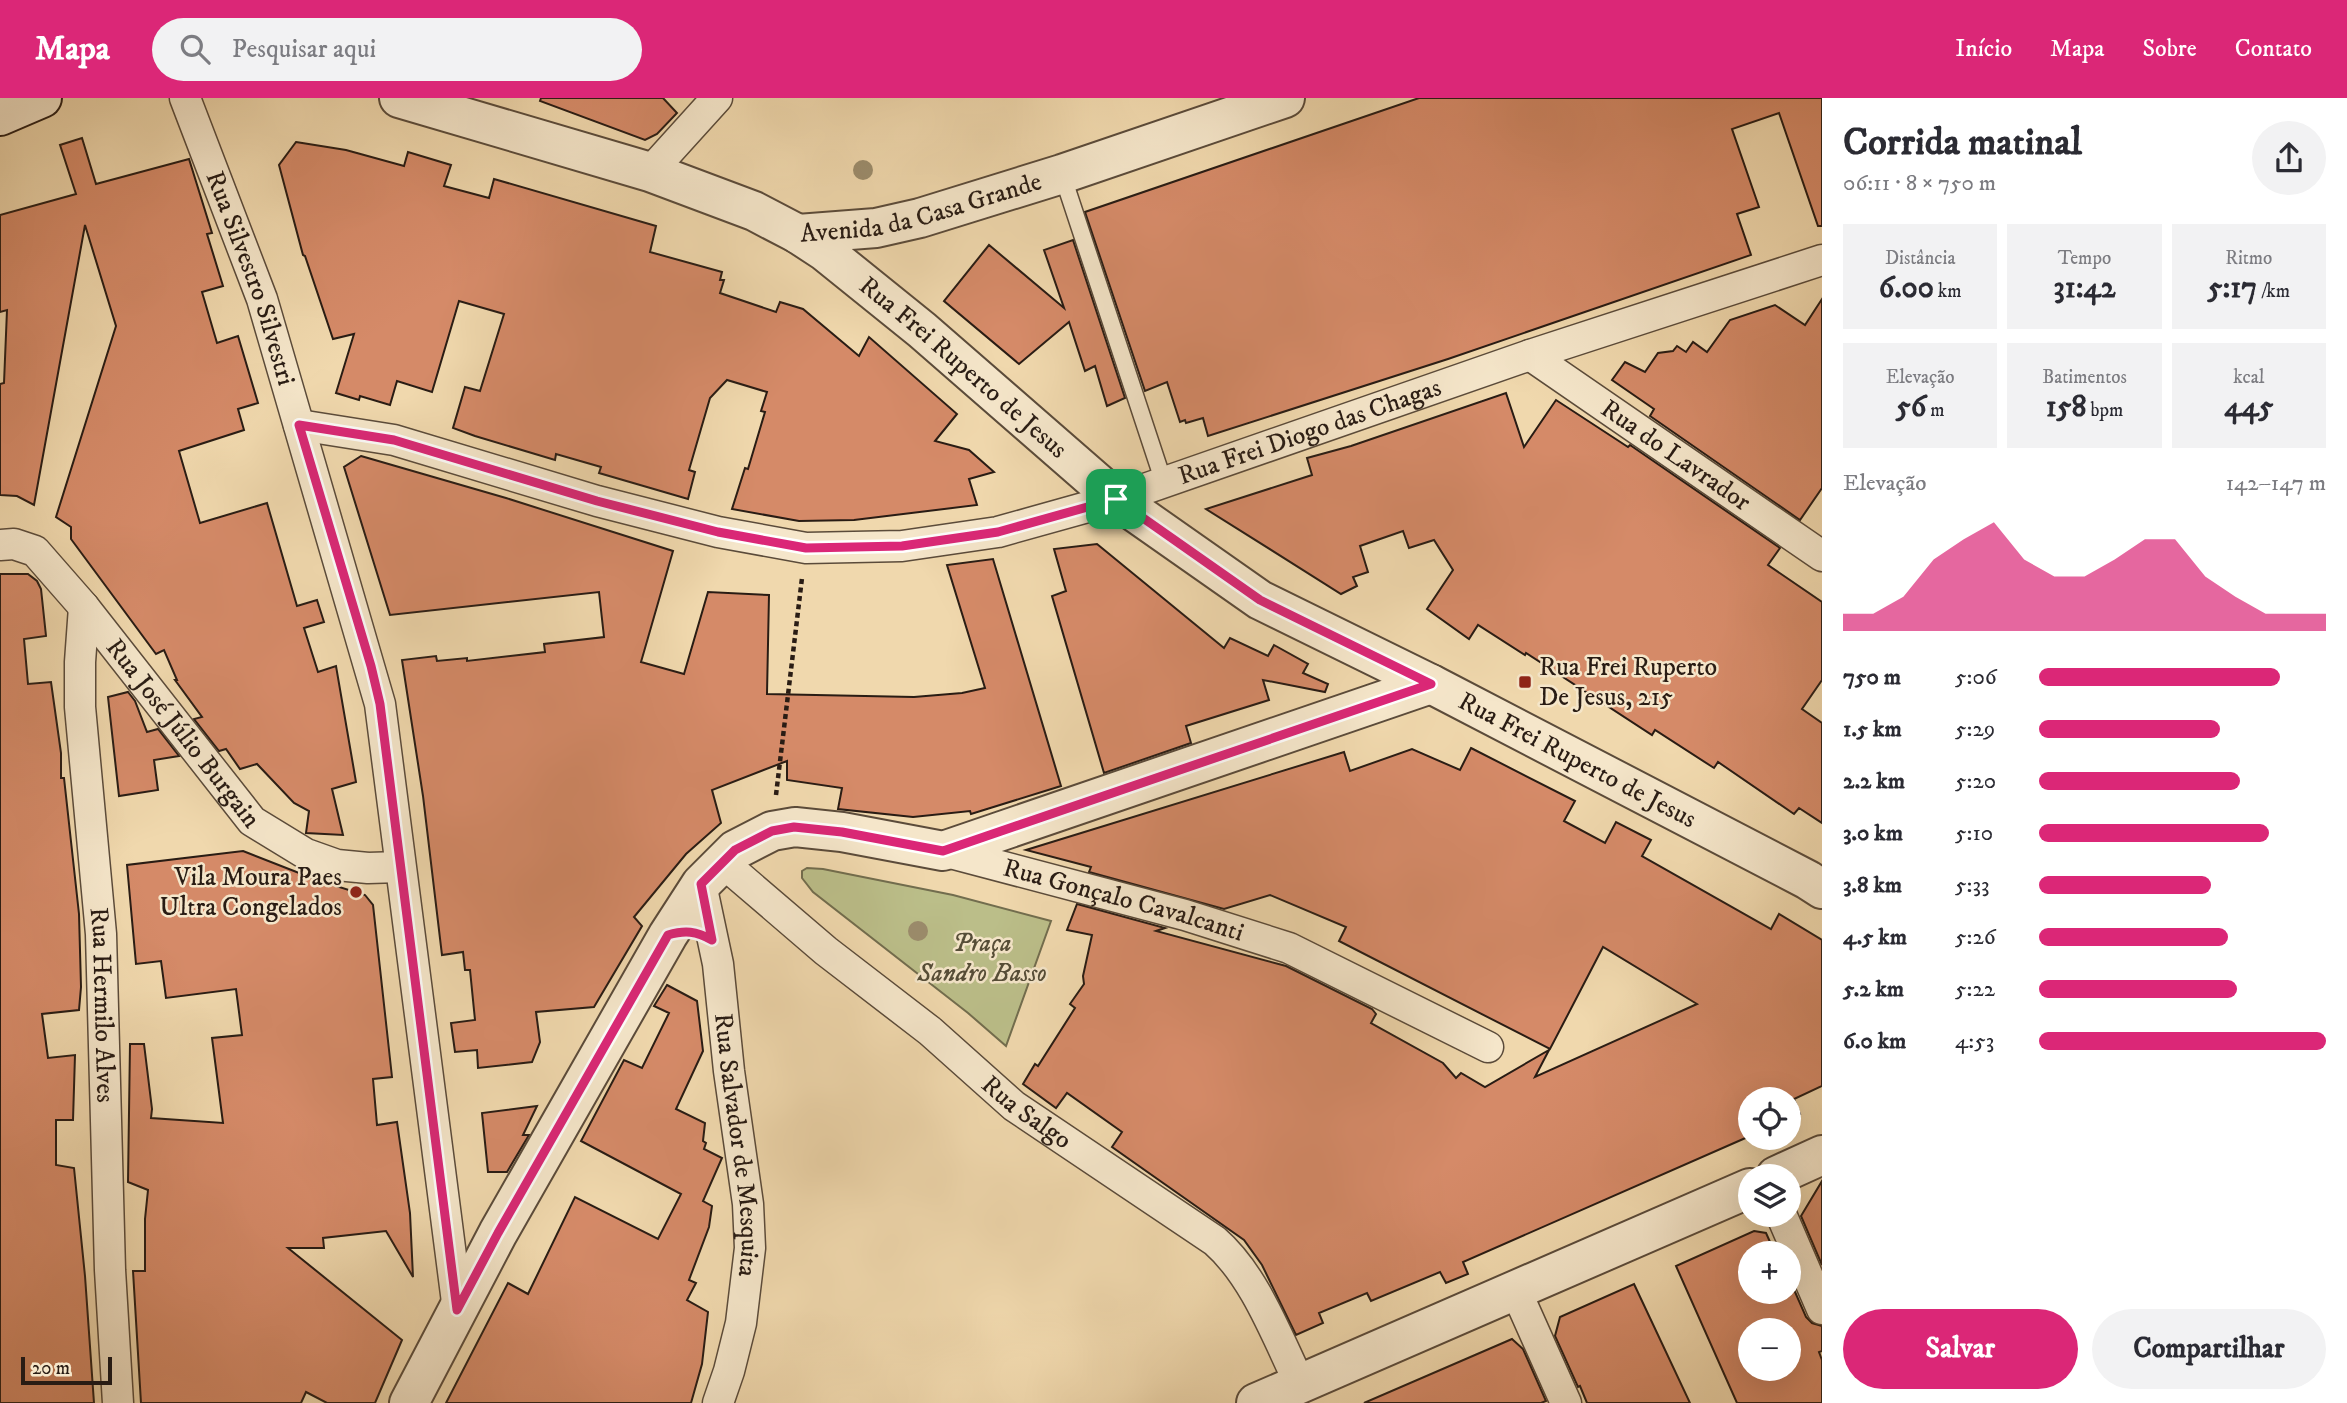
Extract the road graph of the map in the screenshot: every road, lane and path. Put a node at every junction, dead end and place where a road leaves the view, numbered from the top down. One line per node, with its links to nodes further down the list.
1 (42, 98): 6 (street)
2 (185, 98): 12 (street, Rua Silvestro Silvestri)
3 (717, 98): 7 (street)
4 (1285, 98): 8 (street, Avenida da Casa Grande)
5 (413, 99): 7 (street, Avenida da Casa Grande)
6 (0, 116)
7 (650, 172): 9 (street, Avenida da Casa Grande)
8 (1062, 174): 9 (street, Avenida da Casa Grande); 13 (lane)
9 (798, 234): 14 (street, Rua Frei Ruperto de Jesus)
10 (1822, 260): 11 (street, Rua Frei Diogo das Chagas)
11 (1530, 355): 13 (street, Rua Frei Diogo das Chagas); 17 (street, Rua do Lavrador)
12 (299, 425): 16 (street, Rua Frei Diogo das Chagas); 22 (street, Rua Silvestro Silvestri)
13 (1164, 483): 14 (street, Rua Frei Diogo das Chagas)
14 (1116, 499): 16 (street, Rua Frei Diogo das Chagas); 19 (street, Rua Frei Ruperto de Jesus)
15 (0, 545): 18 (street, Rua José Júlio Burgain)
16 (806, 548): 20 (path)
17 (1822, 556)
18 (84, 607): 22 (street, Rua José Júlio Burgain); 36 (street, Rua Hermilo Alves)
19 (1431, 684): 21 (street); 24 (street, Rua Frei Ruperto de Jesus)
20 (772, 831): 21 (street, Rua Gonçalo Cavalcanti); 23 (street, Rua Gonçalo Cavalcanti)
21 (943, 851): 27 (street, Rua Gonçalo Cavalcanti)
22 (400, 867): 33 (street, Rua Silvestro Silvestri)
23 (711, 873): 25 (street, Rua Gonçalo Cavalcanti); 26 (street, Rua Salvador de Mesquita); 35 (street, Rua Salgo)
24 (1822, 889)
25 (668, 935): 26 (street); 33 (street, Rua Gonçalo Cavalcanti)
26 (712, 940): 38 (street, Rua Salvador de Mesquita)
27 (1488, 1047)
28 (1822, 1155): 29 (street)
29 (1801, 1165)
30 (1738, 1193): 32 (street)
31 (1787, 1227): 34 (street)
32 (1516, 1291): 35 (street); 39 (street)
33 (457, 1310): 37 (street)
34 (1822, 1310)
35 (1273, 1397)
36 (118, 1403)
37 (410, 1403)
38 (718, 1403)
39 (1566, 1403)

